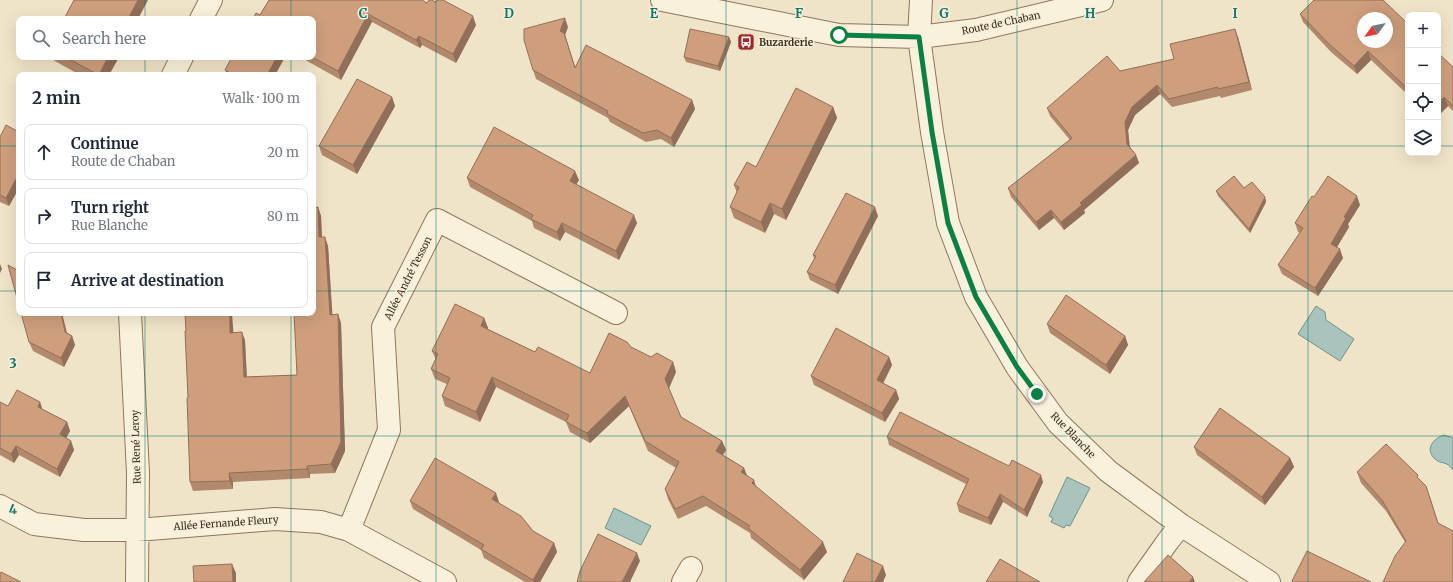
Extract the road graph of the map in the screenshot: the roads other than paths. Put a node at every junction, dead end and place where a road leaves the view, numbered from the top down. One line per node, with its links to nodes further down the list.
1 (210, 0): 5 (street)
2 (662, 0): 6 (street, Route de Chaban)
3 (921, 0): 6 (street, Rue Blanche)
4 (1102, 0): 6 (street, Route de Chaban)
5 (202, 16)
6 (919, 37): 12 (street, Rue Blanche)
7 (180, 60): 8 (street)
8 (174, 72)
9 (616, 313): 14 (street, Allée André Tesson)
10 (130, 316): 13 (street, Rue René Leroy)
11 (0, 506): 13 (street, Allée Fernande Fleury)
12 (1181, 525): 17 (street); 18 (street, Rue Blanche)
13 (137, 530): 14 (street, Allée Fernande Fleury); 15 (street, Rue René Leroy)
14 (349, 530): 16 (street, Allée Fernande Fleury)
15 (138, 582)
16 (445, 582)
17 (1139, 582)
18 (1269, 582)

